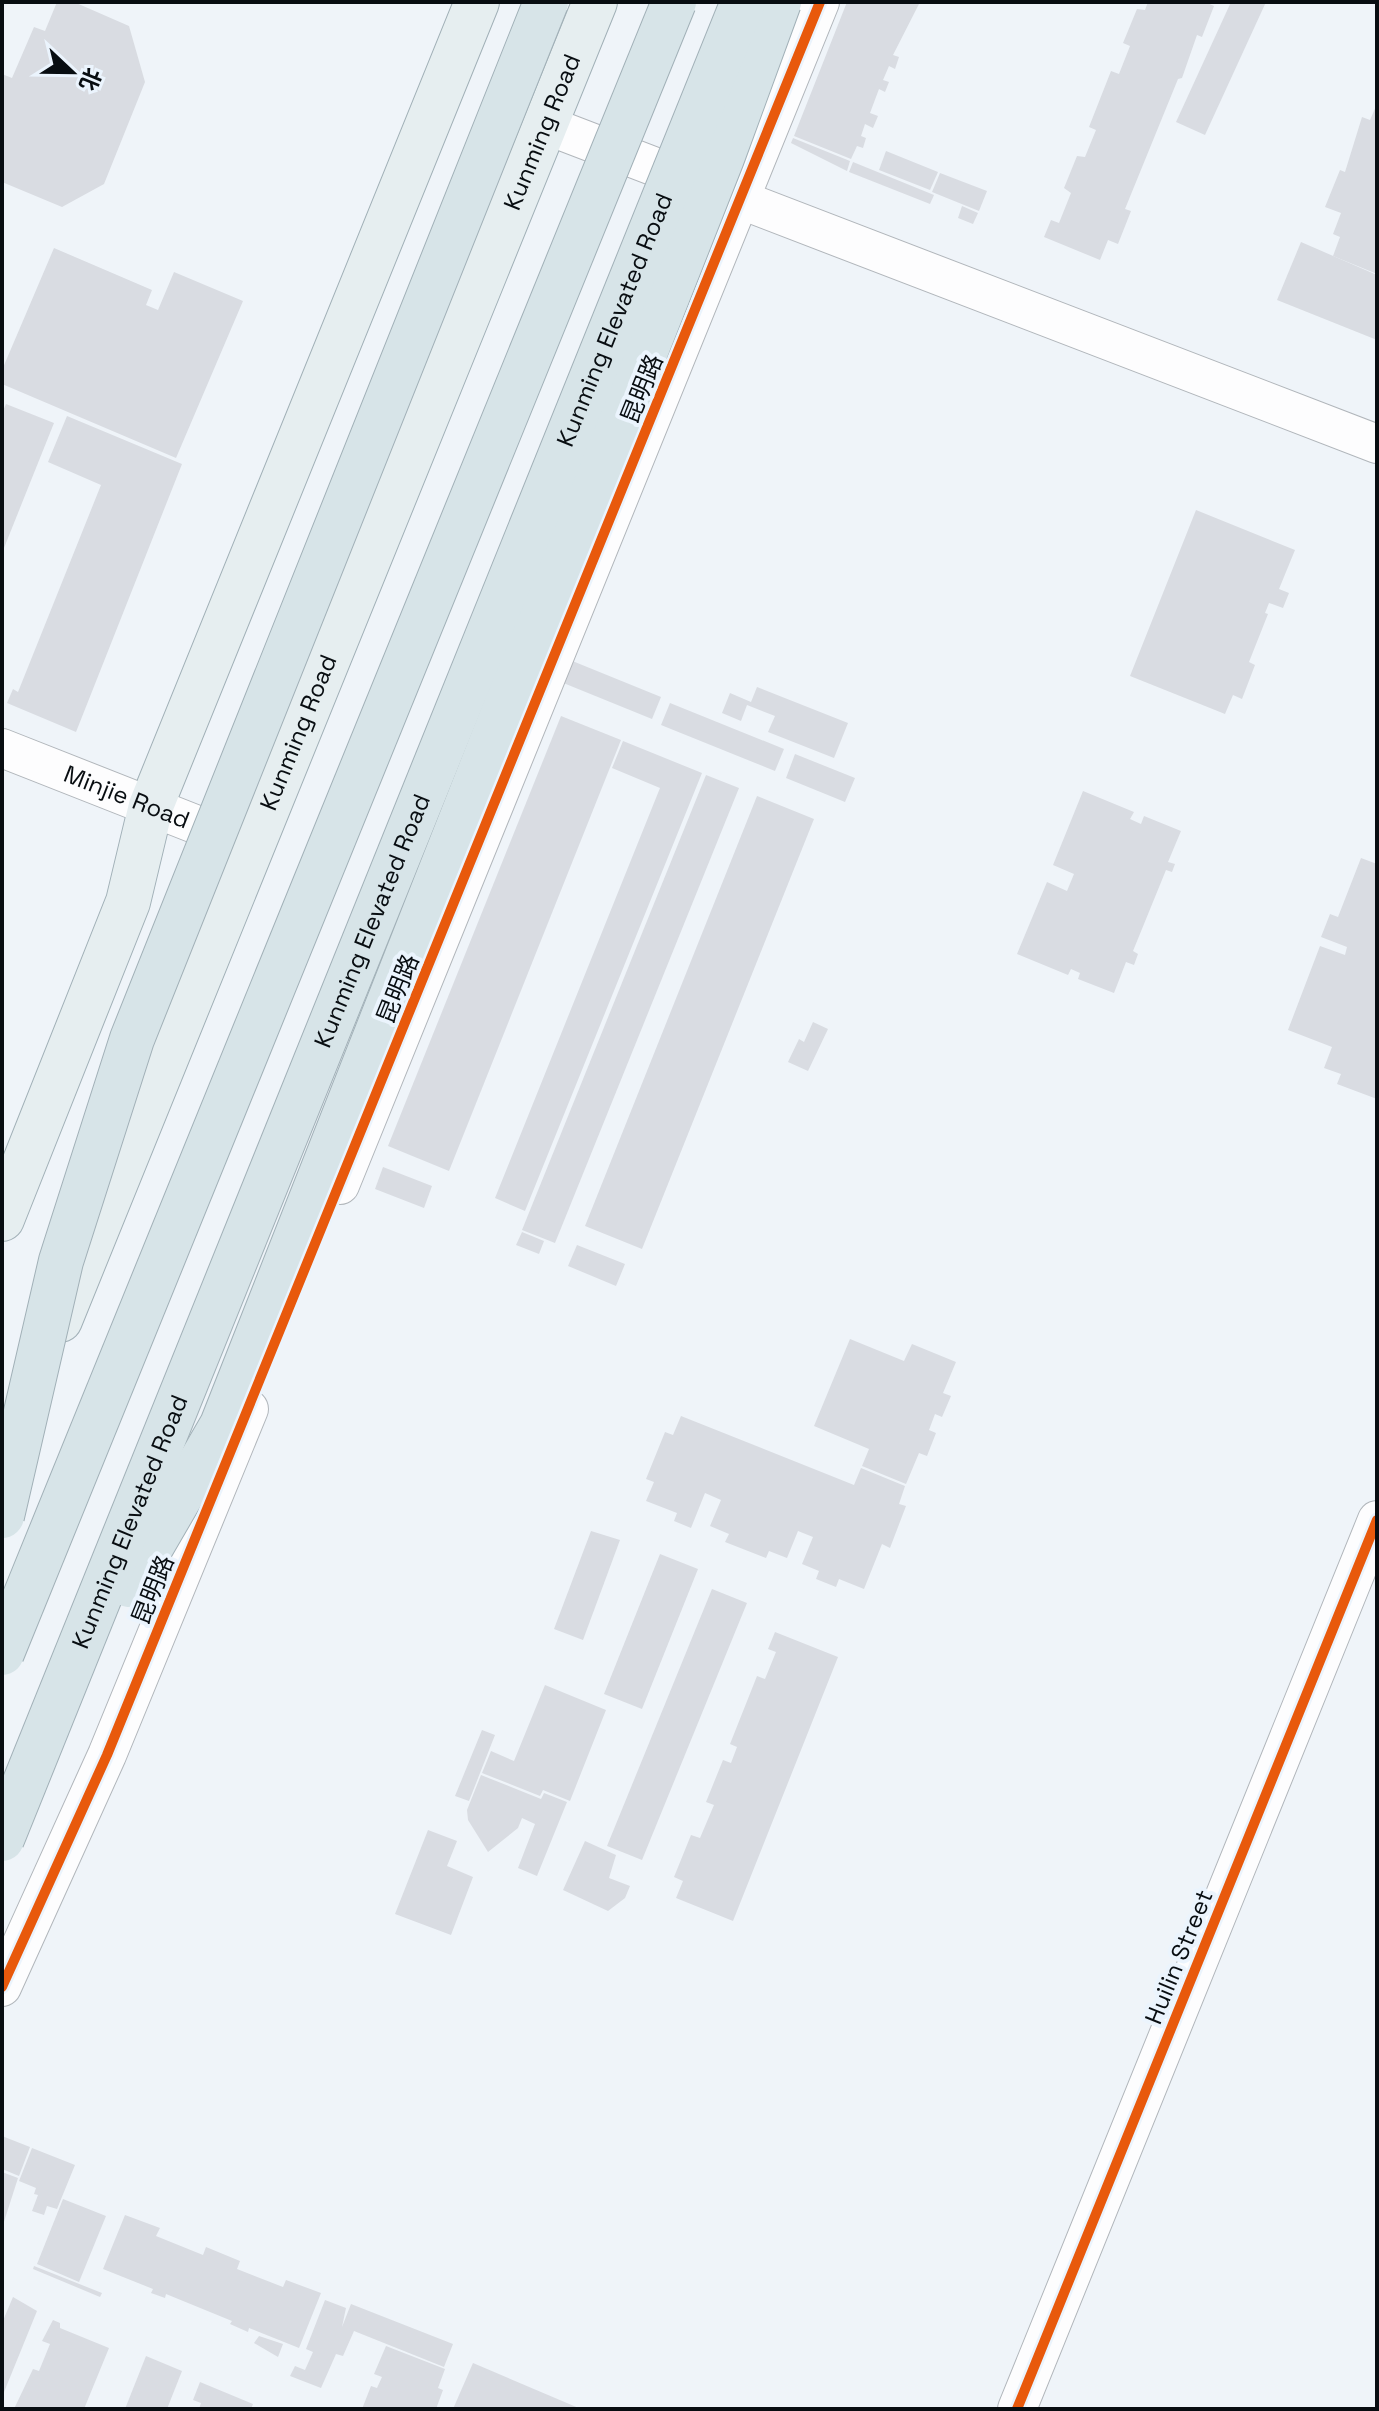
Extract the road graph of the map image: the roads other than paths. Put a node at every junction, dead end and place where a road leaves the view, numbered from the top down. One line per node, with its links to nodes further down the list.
1 (477, 2): 12 (main road)
2 (546, 2): 16 (highway, bridge)
3 (595, 2): 8 (main road, Kunming Road)
4 (674, 2): 18 (highway, bridge)
5 (743, 2): 19 (highway, Kunming Elevated Road, bridge)
6 (779, 2): 19 (highway, bridge)
7 (820, 2): 9 (street, 昆明路)
8 (546, 125): 9 (street); 13 (main road, Kunming Road)
9 (741, 200): 10 (street); 21 (street, 昆明路)
10 (1377, 444)
11 (2, 748): 12 (street, Minjie Road)
12 (151, 806): 13 (street, Minjie Road); 14 (main road)
13 (253, 847): 15 (main road, Kunming Road)
14 (2, 1219)
15 (2, 1463)
16 (2, 1516)
17 (1377, 1520): 22 (street, Huilin Street)
18 (2, 1653)
19 (51, 1719): 20 (highway, Kunming Elevated Road, bridge)
20 (2, 1839)
21 (2, 1987)
22 (1017, 2409)

